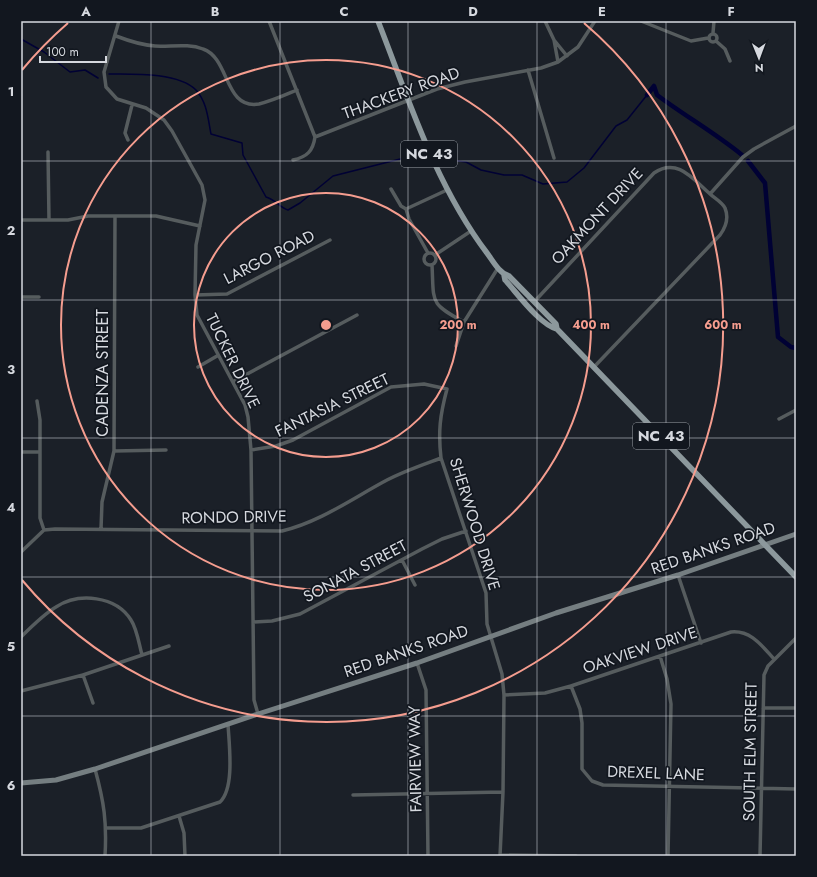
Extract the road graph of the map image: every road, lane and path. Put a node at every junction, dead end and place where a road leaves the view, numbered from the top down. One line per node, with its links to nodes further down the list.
1 (119, 21): 9 (street, TUCKER DRIVE)
2 (269, 21): 17 (street)
3 (378, 21): 18 (main road, NC 43)
4 (546, 21): 11 (street)
5 (595, 21): 13 (street, THACKERY ROAD)
6 (640, 21): 10 (street)
7 (714, 21): 8 (street)
8 (713, 33): 10 (street); 12 (street)
9 (116, 36): 17 (street); 19 (street, TUCKER DRIVE)
10 (708, 38): 12 (street)
11 (554, 40): 13 (street); 15 (street)
12 (716, 41): 14 (street)
13 (567, 56): 15 (street, THACKERY ROAD)
14 (730, 61)
15 (558, 62): 16 (street, THACKERY ROAD)
16 (528, 70): 18 (street, THACKERY ROAD); 24 (street)
17 (297, 90): 21 (street)
18 (409, 101): 21 (street, THACKERY ROAD); 27 (main road, NC 43)
19 (132, 105): 22 (street); 33 (street, TUCKER DRIVE)
20 (796, 126): 28 (street)
21 (315, 137): 25 (street)
22 (128, 140)
23 (48, 152): 32 (street)
24 (554, 158)
25 (293, 160)
26 (391, 189): 29 (street)
27 (447, 190): 29 (street); 34 (main road, NC 43)
28 (710, 194): 45 (street, OAKMONT DRIVE); 54 (street, OAKMONT DRIVE)
29 (406, 209): 36 (street)
30 (115, 216): 32 (street); 33 (street); 62 (street, CADENZA STREET)
31 (21, 220): 32 (street)
32 (49, 220)
33 (200, 226): 42 (street, TUCKER DRIVE)
34 (470, 231): 37 (street); 39 (main road, NC 43)
35 (330, 240): 42 (street, LARGO ROAD)
36 (428, 253): 37 (street); 38 (street)
37 (435, 255): 38 (street)
38 (432, 265): 48 (street)
39 (498, 268): 40 (main road, NC 43); 48 (street)
40 (504, 275): 41 (main road, NC 43); 45 (main road, NC 43)
41 (507, 282): 45 (main road); 46 (main road, NC 43)
42 (195, 295): 52 (street, TUCKER DRIVE)
43 (39, 296): 44 (street)
44 (21, 297)
45 (534, 302): 49 (main road, NC 43)
46 (536, 313): 49 (main road); 50 (main road, NC 43)
47 (357, 315): 55 (street)
48 (464, 322): 51 (street)
49 (554, 322): 50 (main road, NC 43)
50 (557, 329): 54 (main road, NC 43)
51 (456, 346)
52 (217, 356): 53 (street); 55 (street, TUCKER DRIVE)
53 (198, 367)
54 (594, 367): 71 (main road, NC 43)
55 (234, 382): 61 (street, TUCKER DRIVE)
56 (447, 389): 61 (street, FANTASIA STREET); 65 (street, SHERWOOD DRIVE)
57 (38, 401): 64 (street)
58 (796, 410): 59 (street)
59 (779, 419)
60 (166, 450): 62 (street)
61 (251, 450): 68 (street, TUCKER DRIVE)
62 (114, 451): 66 (street, CADENZA STREET)
63 (21, 452): 64 (street)
64 (40, 452): 67 (street)
65 (441, 458): 68 (street, RONDO DRIVE); 69 (street, SHERWOOD DRIVE)
66 (101, 529): 67 (street, RONDO DRIVE); 68 (street, RONDO DRIVE)
67 (44, 530): 72 (street)
68 (251, 530): 77 (street, TUCKER DRIVE)
69 (466, 531): 73 (street, SONATA STREET); 79 (street, SHERWOOD DRIVE)
70 (796, 534): 71 (street, RED BANKS ROAD)
71 (764, 544): 74 (street, RED BANKS ROAD); 75 (main road, NC 43)
72 (21, 552)
73 (402, 560): 76 (street); 77 (street, SONATA STREET)
74 (678, 575): 79 (street, RED BANKS ROAD); 81 (street)
75 (796, 577)
76 (415, 585)
77 (253, 622): 94 (street, TUCKER DRIVE)
78 (22, 635): 83 (street)
79 (490, 636): 86 (street, RED BANKS ROAD); 90 (street, SHERWOOD DRIVE)
80 (796, 638): 85 (street, SOUTH ELM STREET)
81 (701, 643): 84 (street, OAKVIEW DRIVE); 85 (street, OAKVIEW DRIVE)
82 (169, 646): 83 (street)
83 (142, 655): 87 (street)
84 (660, 656): 88 (street, OAKVIEW DRIVE); 98 (street)
85 (774, 659): 92 (street, SOUTH ELM STREET)
86 (417, 662): 94 (street, RED BANKS ROAD); 102 (street, FAIRVIEW WAY)
87 (84, 675): 89 (street); 91 (street)
88 (571, 686): 90 (street, OAKVIEW DRIVE); 98 (street, DREXEL LANE)
89 (21, 691)
90 (504, 695): 101 (street, SHERWOOD DRIVE)
91 (93, 703)
92 (763, 708): 93 (street); 99 (street, SOUTH ELM STREET)
93 (796, 708)
94 (258, 714): 95 (street, RED BANKS ROAD)
95 (228, 724): 96 (street, RED BANKS ROAD); 104 (street)
96 (95, 770): 97 (street, RED BANKS ROAD); 105 (street)
97 (21, 783)
98 (669, 786): 99 (street, DREXEL LANE); 111 (street)
99 (761, 788): 100 (street, DREXEL LANE); 112 (street, SOUTH ELM STREET)
100 (796, 789)
101 (503, 792): 102 (street); 106 (street, SHERWOOD DRIVE)
102 (428, 793): 103 (street); 109 (street, FAIRVIEW WAY)
103 (353, 795)
104 (179, 816): 105 (street); 108 (street)
105 (107, 828): 107 (street)
106 (500, 855): 110 (street)
107 (105, 856)
108 (185, 856)
109 (428, 856)
110 (576, 856)
111 (668, 856)
112 (760, 856)

